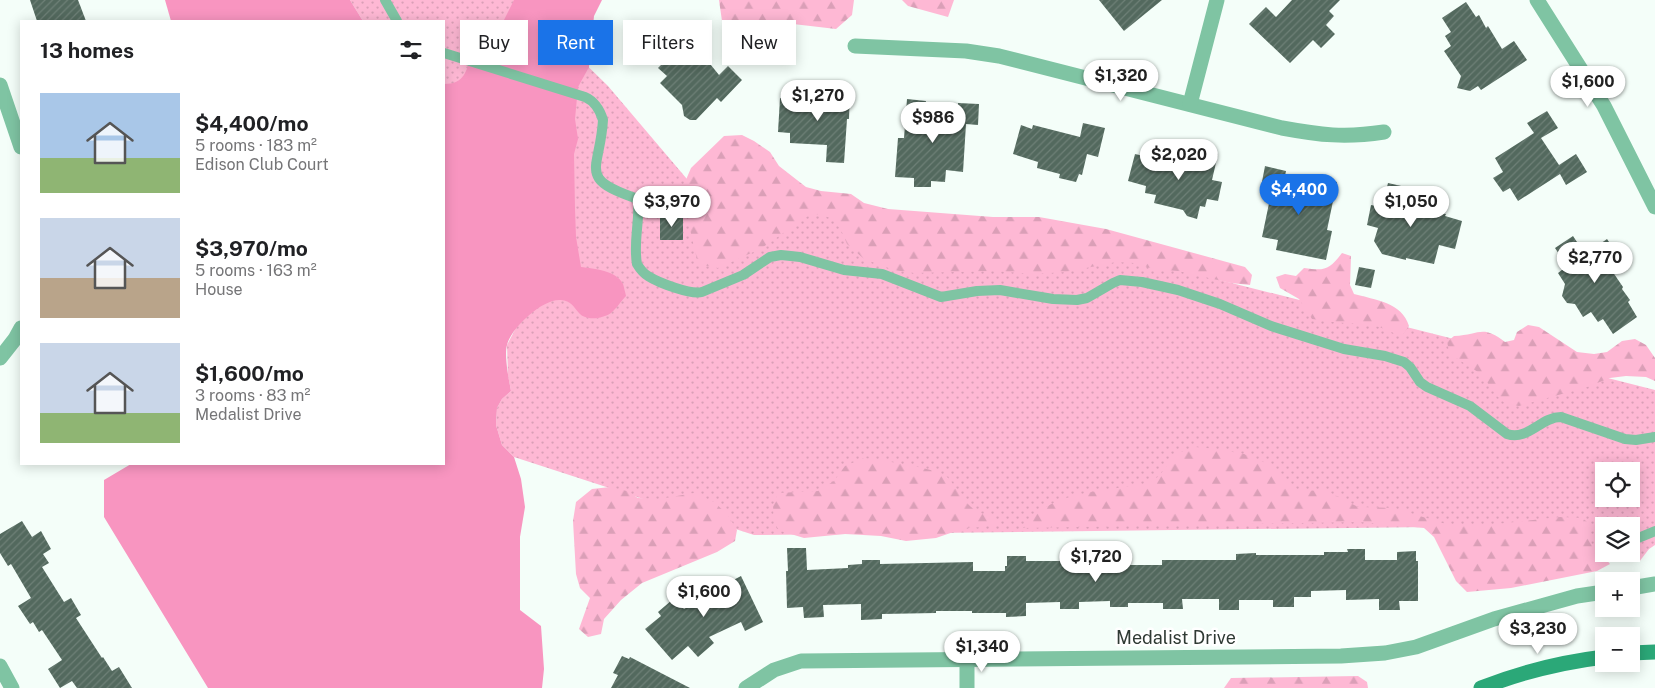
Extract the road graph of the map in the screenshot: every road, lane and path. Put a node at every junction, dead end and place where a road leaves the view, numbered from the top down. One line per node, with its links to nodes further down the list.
1 (385, 0): 4 (lane)
2 (1217, 0): 8 (street)
3 (1537, 0): 12 (street)
4 (397, 20)
5 (855, 46): 8 (street)
6 (445, 52): 11 (lane)
7 (0, 85): 10 (street)
8 (1190, 104): 9 (street)
9 (1384, 132)
10 (20, 144)
11 (638, 199): 13 (lane); 16 (lane)
12 (1655, 207)
13 (668, 211)
14 (20, 330): 15 (street)
15 (0, 358)
16 (1655, 437)
17 (1655, 531): 18 (lane)
18 (1640, 537)
19 (1655, 584): 20 (street)
20 (1640, 586)
21 (1595, 593): 24 (street, Medalist Drive)
22 (1655, 652): 23 (main road)
23 (1640, 653)
24 (967, 658): 28 (street, Medalist Drive); 29 (street)
25 (1595, 659): 30 (main road)
26 (0, 666): 27 (street)
27 (12, 688)
28 (746, 688)
29 (967, 688)
30 (1481, 688)

